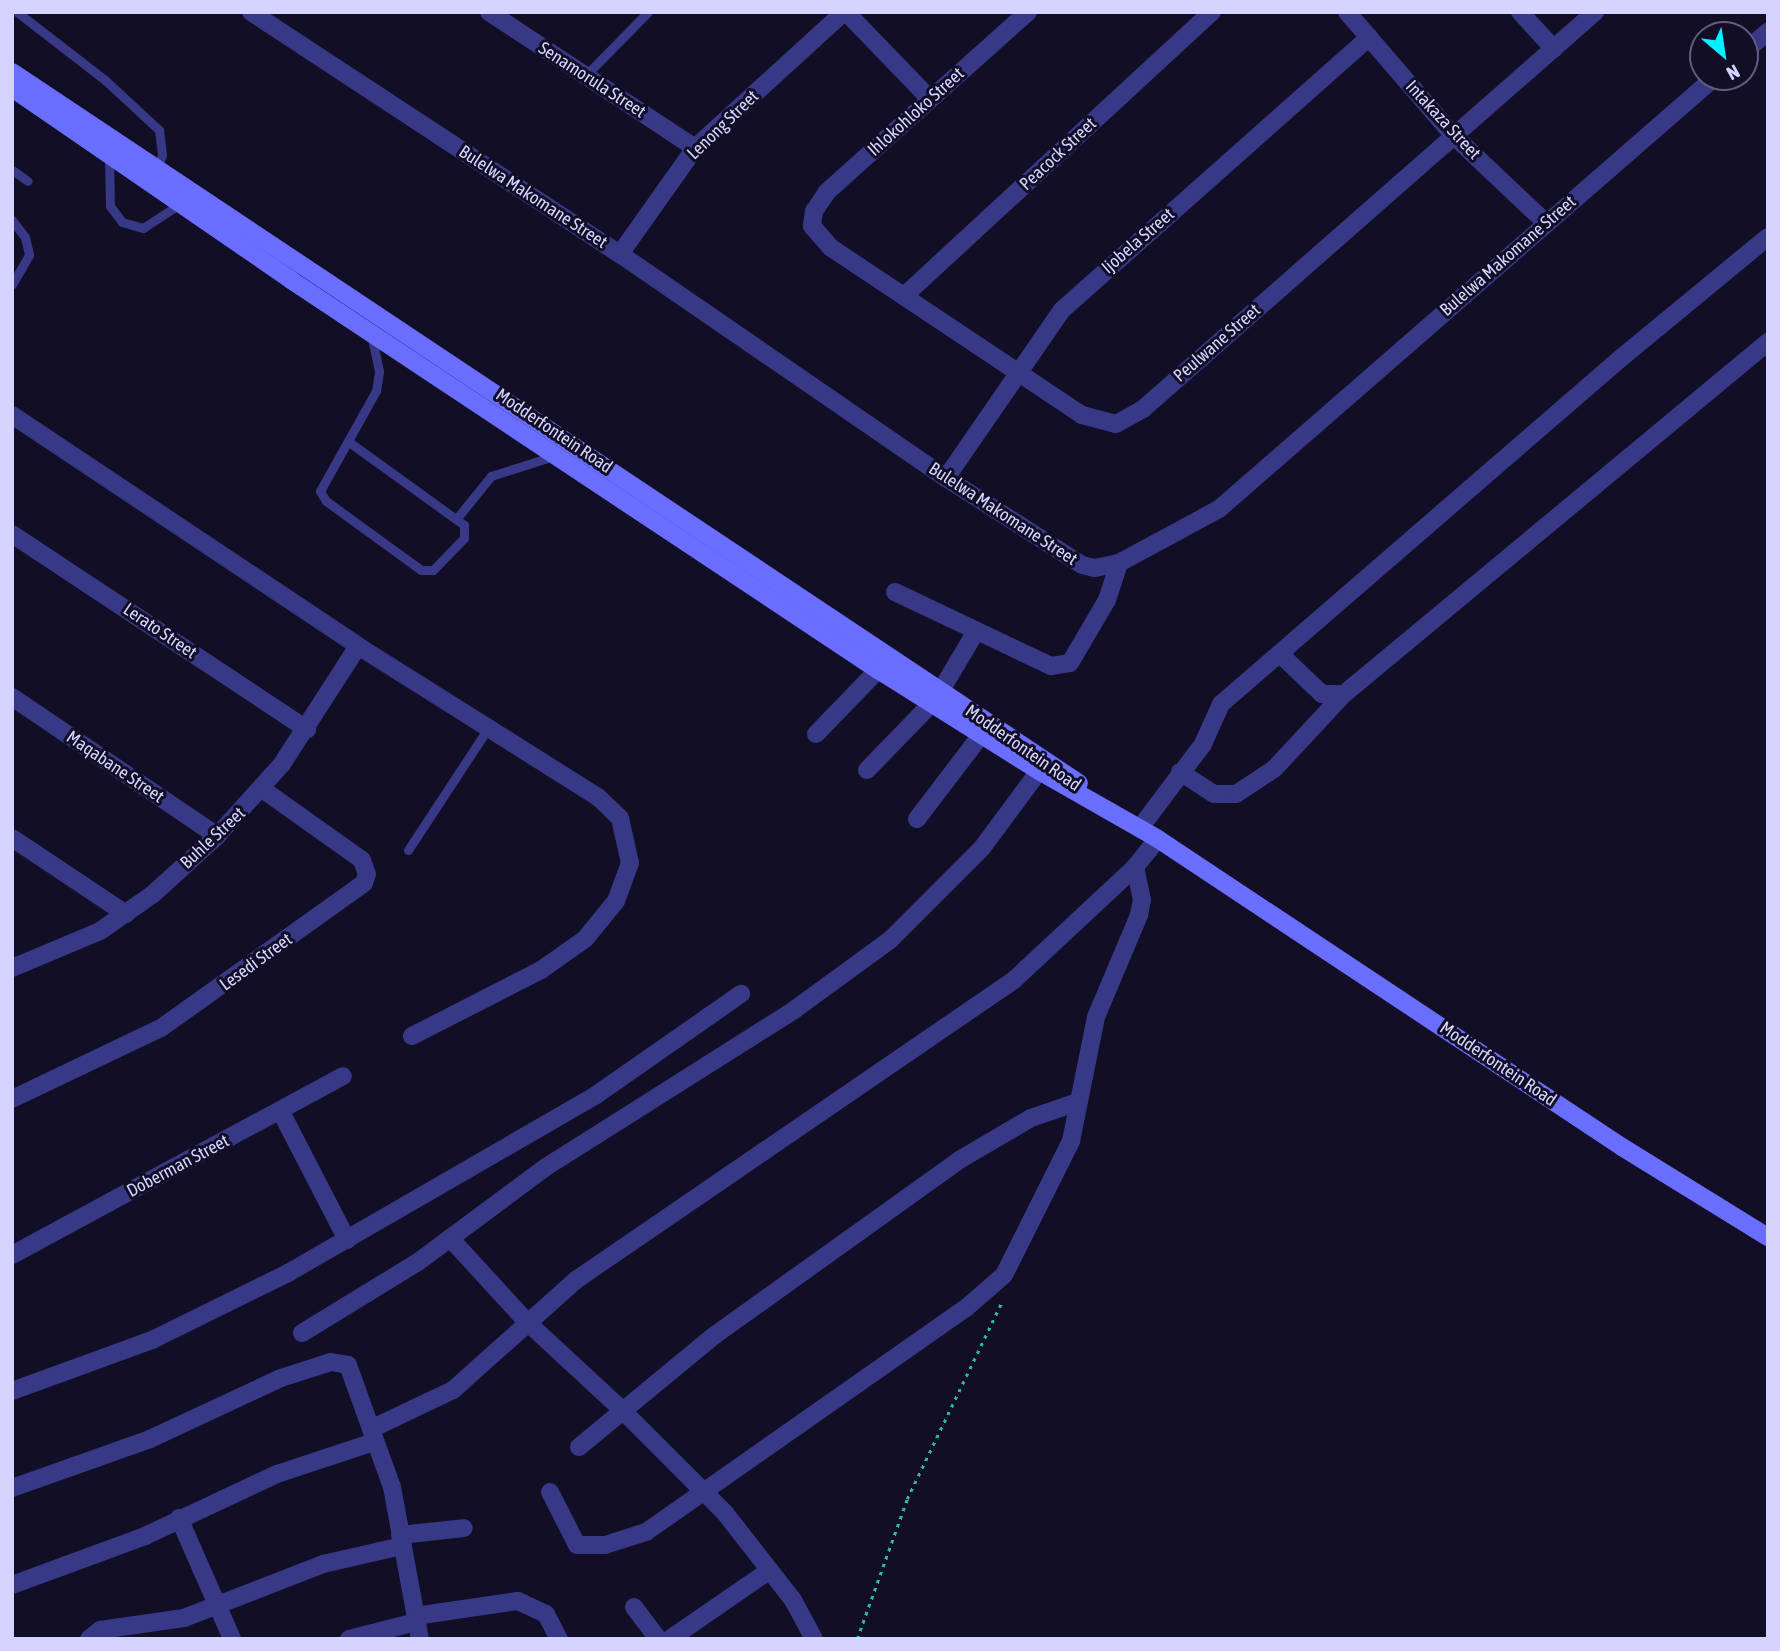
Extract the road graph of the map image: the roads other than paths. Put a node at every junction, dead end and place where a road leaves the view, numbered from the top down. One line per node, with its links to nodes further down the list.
1 (17, 12): 21 (lane)
2 (251, 12): 29 (street, Bulelwa Makomane Street)
3 (489, 12): 14 (street, Senamorula Street)
4 (648, 12): 14 (lane)
5 (845, 12): 17 (street); 19 (street, Lenong Street)
6 (1028, 12): 17 (street, Ihlokohloko Street)
7 (1212, 12): 31 (street, Peacock Street)
8 (1347, 12): 11 (street, Intakaza Street)
9 (1520, 12): 12 (street)
10 (1595, 12): 12 (street, Peulwane Street)
11 (1369, 37): 18 (street, Intakaza Street); 34 (street, Ijobela Street)
12 (1554, 49): 18 (street, Peulwane Street)
13 (12, 72): 21 (main road, Modderfontein Road)
14 (586, 75): 19 (street, Senamorula Street)
15 (12, 88): 20 (main road, Modderfontein Road)
16 (1699, 91): 27 (street, Bulelwa Makomane Street)
17 (930, 99): 25 (street, Ihlokohloko Street)
18 (1453, 135): 27 (street, Intakaza Street); 34 (street, Peulwane Street)
19 (695, 148): 29 (street, Lenong Street)
20 (109, 154): 24 (main road, Modderfontein Road); 24 (lane)
21 (157, 168): 49 (main road, Modderfontein Road)
22 (12, 170): 23 (lane)
23 (28, 181)
24 (180, 204): 32 (main road, Modderfontein Road)
25 (812, 219): 31 (street, Peulwane Street)
26 (12, 220): 30 (lane)
27 (1545, 222): 41 (street, Bulelwa Makomane Street)
28 (1768, 237): 45 (street)
29 (620, 254): 38 (street, Bulelwa Makomane Street)
30 (12, 284)
31 (904, 296): 34 (street, Peulwane Street)
32 (370, 332): 36 (lane); 37 (main road, Modderfontein Road)
33 (1768, 342): 47 (street)
34 (1018, 370): 38 (street, Ijobela Street)
35 (12, 415): 44 (street)
36 (349, 442): 39 (lane); 39 (lane)
37 (555, 455): 39 (lane); 46 (main road, Modderfontein Road)
38 (946, 478): 41 (street, Bulelwa Makomane Street)
39 (457, 518)
40 (12, 534): 51 (street, Lerato Street)
41 (1119, 562): 43 (street)
42 (895, 592): 43 (street)
43 (975, 633): 49 (street)
44 (358, 646): 50 (street); 51 (street, Buhle Street)
45 (1281, 655): 47 (street); 56 (street)
46 (878, 670): 49 (main road, Modderfontein Road); 52 (street)
47 (1344, 694): 56 (street)
48 (12, 697): 61 (street, Maqabane Street)
49 (936, 697): 53 (main road, Modderfontein Road); 54 (street); 58 (main road, Modderfontein Road)
50 (488, 728): 64 (lane); 69 (street)
51 (307, 729): 57 (street, Buhle Street)
52 (816, 734)
53 (981, 735): 55 (main road, Modderfontein Road); 59 (street)
54 (867, 770)
55 (1039, 771): 58 (main road, Modderfontein Road); 75 (street)
56 (1180, 772): 60 (street)
57 (262, 789): 61 (street, Buhle Street); 71 (street, Lesedi Street)
58 (1090, 796): 60 (main road, Modderfontein Road)
59 (917, 819)
60 (1140, 828): 63 (main road, Modderfontein Road)
61 (217, 836): 66 (street, Buhle Street)
62 (12, 838): 66 (street)
63 (1158, 839): 65 (street); 74 (main road, Modderfontein Road)
64 (408, 850)
65 (1135, 867): 72 (street); 78 (street)
66 (127, 914): 67 (street, Buhle Street)
67 (12, 968)
68 (740, 993): 76 (street)
69 (412, 1036)
70 (343, 1076): 73 (street, Doberman Street)
71 (12, 1099)
72 (1078, 1102): 81 (street); 86 (street)
73 (281, 1112): 76 (street); 77 (street, Doberman Street)
74 (1768, 1237)
75 (450, 1238): 78 (street); 79 (street)
76 (347, 1240): 80 (street)
77 (12, 1255)
78 (526, 1321): 81 (street); 82 (street)
79 (302, 1333)
80 (12, 1391)
81 (622, 1410): 83 (street); 86 (street)
82 (373, 1436): 84 (street); 87 (street); 89 (street)
83 (579, 1447)
84 (12, 1488)
85 (550, 1492): 86 (street)
86 (703, 1492): 90 (street)
87 (179, 1518): 91 (street); 92 (street)
88 (464, 1528): 89 (street)
89 (401, 1541): 92 (street); 94 (street)
90 (770, 1570): 100 (street); 101 (street)
91 (12, 1585)
92 (216, 1604): 95 (street); 96 (street)
93 (634, 1607): 99 (street)
94 (417, 1625): 97 (street); 98 (street)
95 (89, 1639)
96 (232, 1639)
97 (349, 1639)
98 (559, 1639)
99 (658, 1639)
100 (670, 1639)
101 (814, 1639)

